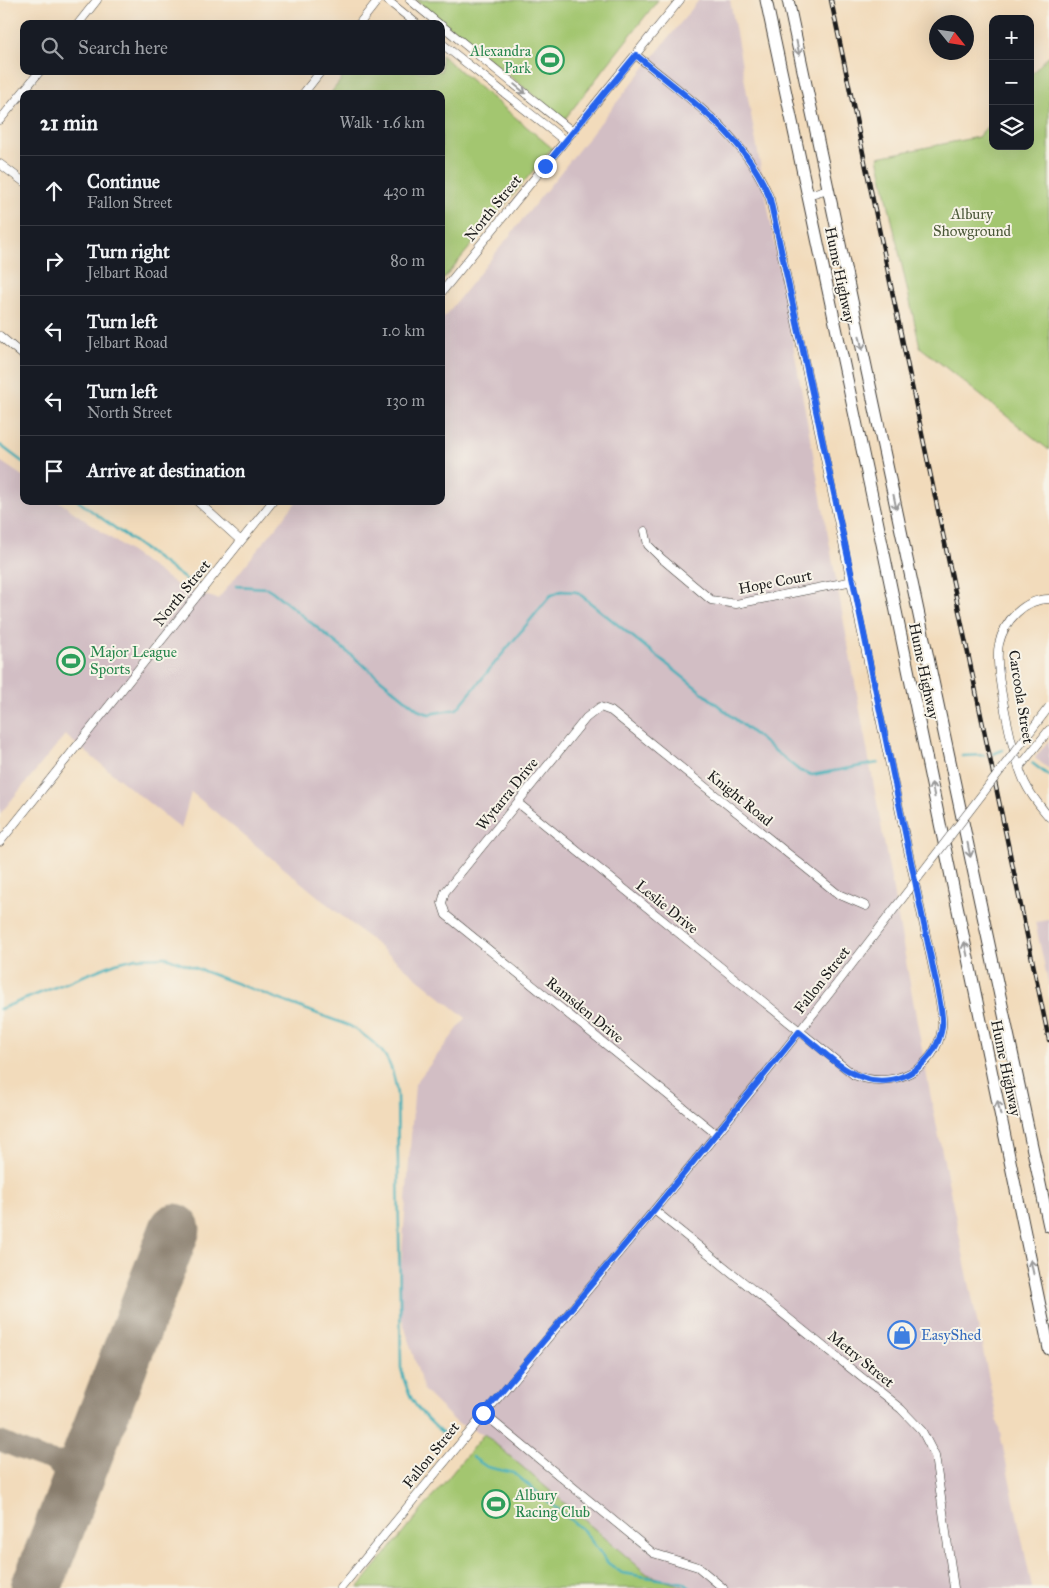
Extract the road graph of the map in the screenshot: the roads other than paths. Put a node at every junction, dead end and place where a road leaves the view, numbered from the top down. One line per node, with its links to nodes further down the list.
1 (98, 0): 8 (street)
2 (378, 0): 9 (street)
3 (387, 0): 10 (street)
4 (410, 0): 11 (street)
5 (680, 0): 14 (street, North Street)
6 (766, 0): 26 (highway, Hume Highway)
7 (788, 0): 25 (highway, Hume Highway, one-way to 25)
8 (81, 20)
9 (362, 20)
10 (412, 20)
11 (434, 20)
12 (445, 29): 21 (street, one-way to 21)
13 (445, 46): 22 (street)
14 (636, 55): 21 (street, North Street); 34 (street, Leslie Drive)
15 (37, 75): 17 (street)
16 (318, 75): 18 (street)
17 (24, 90)
18 (307, 90)
19 (20, 96): 20 (street)
20 (0, 120)
21 (573, 132): 22 (street, North Street)
22 (565, 141): 27 (street, North Street)
23 (0, 164): 24 (street)
24 (20, 179)
25 (828, 189): 26 (street); 48 (highway, Hume Highway, one-way to 48)
26 (808, 196): 49 (highway, Hume Highway, one-way to 26)
27 (445, 289)
28 (0, 336): 29 (street)
29 (20, 353)
30 (201, 505): 33 (street)
31 (270, 505): 33 (street, North Street)
32 (645, 531): 34 (street, Hope Court)
33 (241, 541): 42 (street, North Street)
34 (853, 581): 45 (street, Leslie Drive)
35 (1049, 599): 39 (street, Carcoola Street)
36 (1049, 706): 45 (street, Fallon Street, bridge)
37 (600, 707): 40 (street, Wytarra Drive); 44 (street, Knight Road)
38 (1049, 730): 39 (street)
39 (1019, 768): 41 (street, Carcoola Street)
40 (518, 803): 43 (street, Wytarra Drive); 45 (street, Leslie Drive)
41 (1049, 817)
42 (0, 842)
43 (442, 903): 46 (street, Ramsden Drive)
44 (866, 906)
45 (799, 1032): 46 (street, Fallon Street)
46 (716, 1134): 47 (street, Fallon Street)
47 (654, 1210): 50 (street, Fallon Street); 53 (street, Metry Street)
48 (1049, 1226)
49 (1049, 1349)
50 (483, 1413): 51 (street, Fallon Street); 52 (street)
51 (340, 1588)
52 (723, 1588)
53 (954, 1588)

